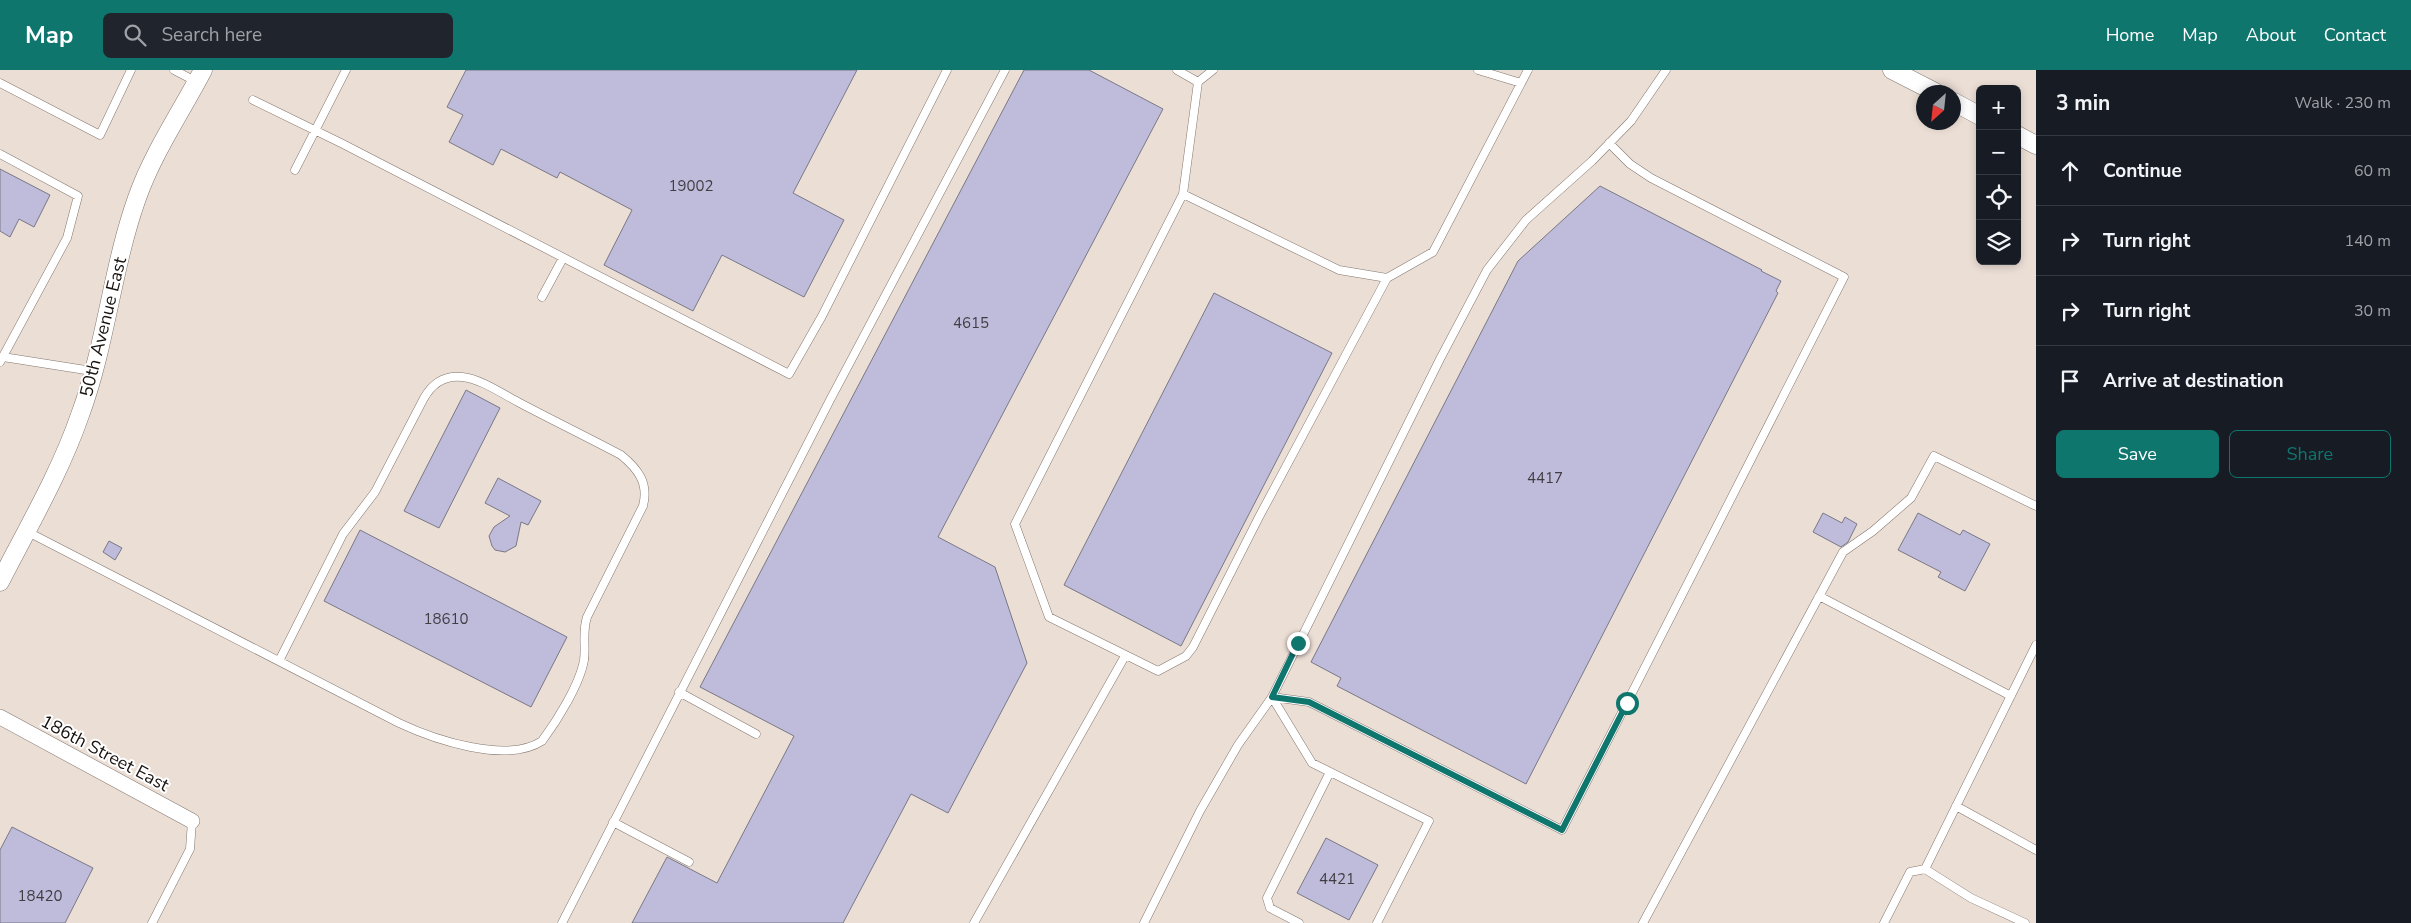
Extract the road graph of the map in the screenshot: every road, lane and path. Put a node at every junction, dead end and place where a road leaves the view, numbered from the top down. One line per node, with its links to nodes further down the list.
1 (131, 70): 14 (lane)
2 (174, 70): 12 (lane)
3 (346, 70): 20 (lane)
4 (947, 70): 27 (lane)
5 (1005, 70): 39 (lane)
6 (1177, 70): 13 (lane)
7 (1213, 70): 13 (lane)
8 (1478, 70): 15 (lane)
9 (1528, 70): 15 (lane)
10 (1666, 70): 22 (lane)
11 (1892, 70): 16 (street)
12 (200, 76): 31 (street, 50th Avenue East)
13 (1198, 82): 26 (lane)
14 (0, 83)
15 (1521, 83): 28 (lane)
16 (1921, 85)
17 (253, 100): 20 (lane)
18 (1961, 106): 19 (street)
19 (1976, 114)
20 (314, 130): 25 (lane); 27 (lane)
21 (2021, 137): 23 (street)
22 (1609, 143): 41 (lane); 41 (lane)
23 (2036, 145)
24 (0, 154): 30 (lane)
25 (295, 170)
26 (1183, 194): 28 (lane); 37 (lane)
27 (563, 258): 29 (lane)
28 (1387, 278): 37 (lane)
29 (542, 297)
30 (2, 360): 31 (lane)
31 (92, 371): 33 (street, 50th Avenue East)
32 (2036, 506): 35 (lane)
33 (26, 531): 34 (street, 50th Avenue East); 38 (lane)
34 (0, 582)
35 (1819, 596): 40 (lane); 57 (lane)
36 (2036, 645): 40 (lane)
37 (1125, 656): 53 (lane)
38 (279, 661): 38 (lane)
39 (679, 692): 43 (lane); 47 (lane)
40 (2011, 696): 45 (lane)
41 (1272, 697): 44 (lane); 54 (lane)
42 (0, 717): 46 (street, 186th Street East)
43 (756, 734)
44 (1330, 772): 55 (lane); 56 (lane)
45 (1956, 806): 48 (lane); 50 (lane)
46 (192, 821): 51 (lane)
47 (613, 822): 49 (lane); 52 (lane)
48 (2036, 850)
49 (689, 862)
50 (1925, 869): 58 (lane); 59 (lane)
51 (152, 923)
52 (562, 923)
53 (974, 923)
54 (1144, 923)
55 (1299, 923)
56 (1377, 923)
57 (1644, 923)
58 (1884, 923)
59 (2025, 923)

